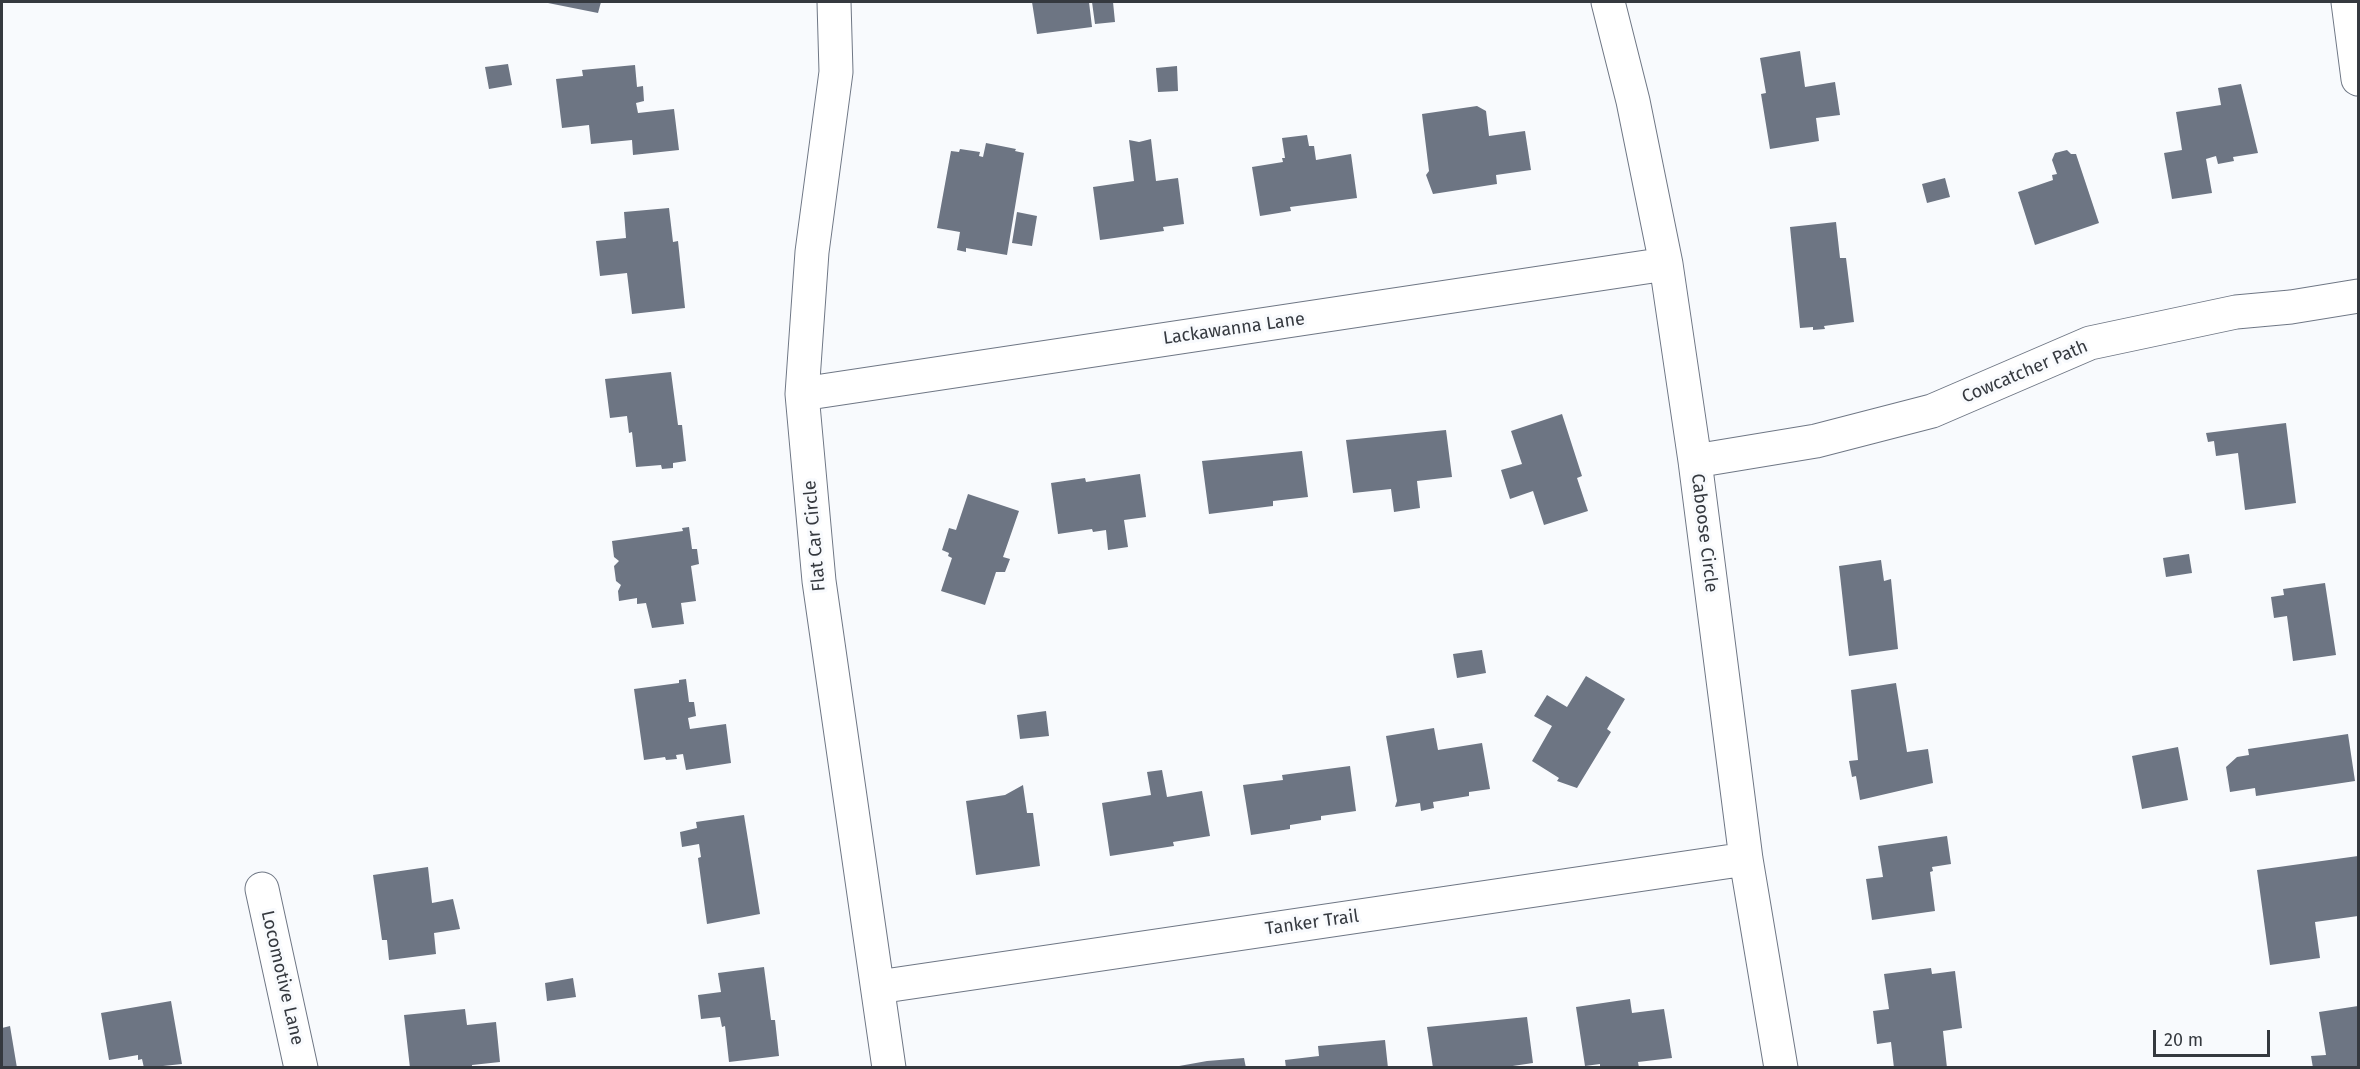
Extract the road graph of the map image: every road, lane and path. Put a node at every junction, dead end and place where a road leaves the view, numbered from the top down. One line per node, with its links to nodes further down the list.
1 (834, 2): 7 (street, Flat Car Circle)
2 (1608, 2): 5 (street, Caboose Circle)
3 (2348, 2): 4 (street)
4 (2358, 79)
5 (1666, 264): 7 (street, Lackawanna Lane); 8 (street, Caboose Circle)
6 (2358, 296): 8 (street, Cowcatcher Path)
7 (802, 393): 11 (street, Flat Car Circle)
8 (1695, 462): 9 (street, Caboose Circle)
9 (1746, 859): 11 (street, Tanker Trail); 14 (street, Caboose Circle)
10 (262, 889): 12 (street, Locomotive Lane)
11 (878, 987): 13 (street, Flat Car Circle)
12 (301, 1068)
13 (889, 1068)
14 (1781, 1068)

